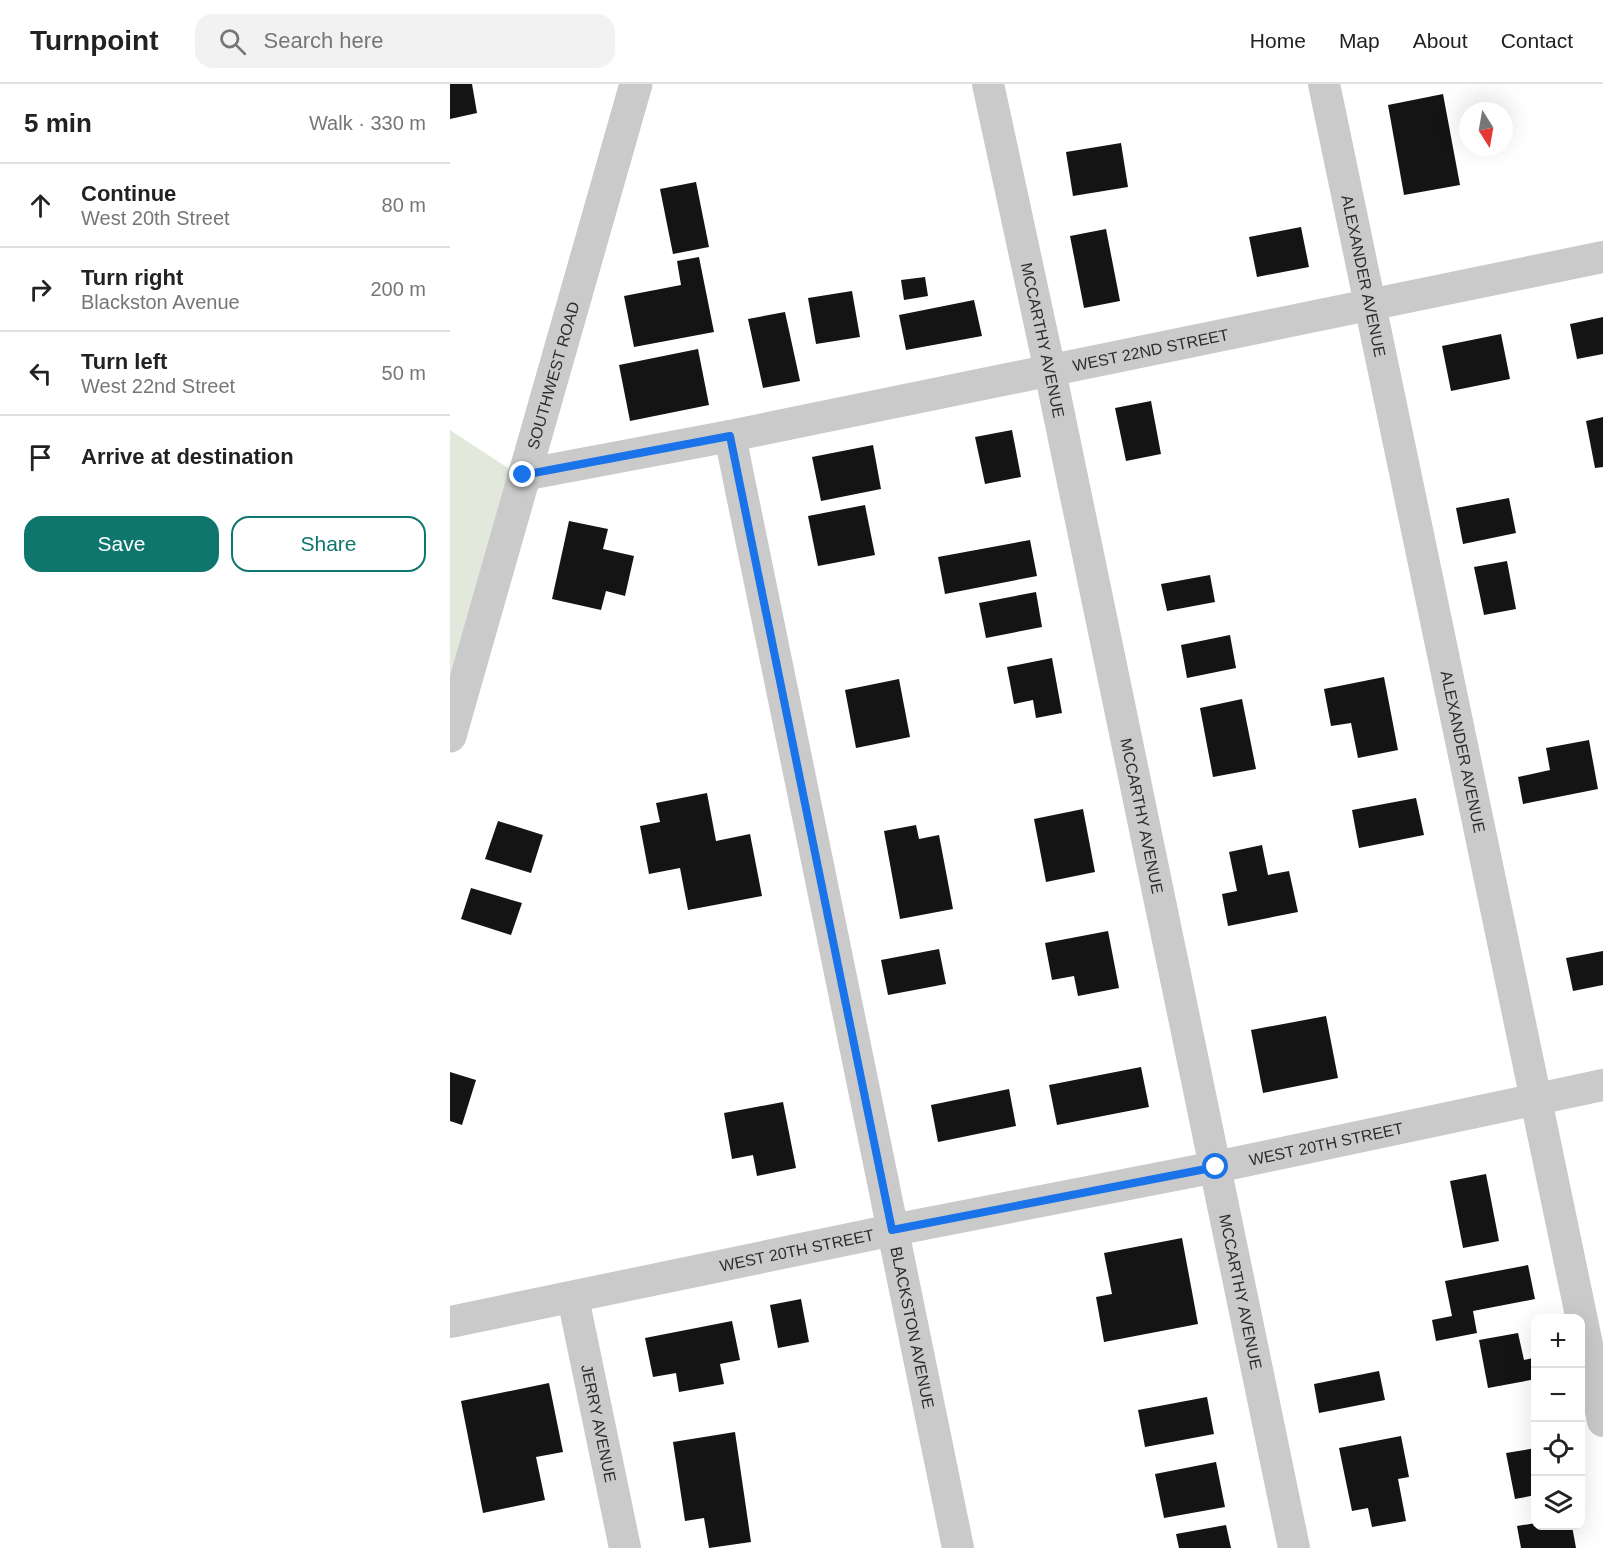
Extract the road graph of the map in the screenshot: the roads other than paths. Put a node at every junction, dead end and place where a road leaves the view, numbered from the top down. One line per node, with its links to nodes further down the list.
1 (636, 84): 8 (street, SOUTHWEST ROAD)
2 (988, 84): 6 (street, MCCARTHY AVENUE)
3 (1324, 84): 5 (street, ALEXANDER AVENUE)
4 (1603, 257): 5 (street, WEST 22ND STREET)
5 (1369, 305): 6 (street, WEST 22ND STREET); 11 (street, ALEXANDER AVENUE)
6 (1050, 370): 7 (street, WEST 22ND STREET); 12 (street, MCCARTHY AVENUE)
7 (730, 436): 8 (street, WEST 22ND STREET); 13 (street, BLACKSTON AVENUE)
8 (523, 475): 9 (street, SOUTHWEST ROAD)
9 (450, 736)
10 (1603, 1085): 11 (street, WEST 20TH STREET)
11 (1536, 1099): 12 (street, WEST 20TH STREET); 16 (street, ALEXANDER AVENUE)
12 (1216, 1167): 13 (street, WEST 20TH STREET); 19 (street, MCCARTHY AVENUE)
13 (892, 1230): 14 (street, WEST 20TH STREET); 18 (street, BLACKSTON AVENUE)
14 (573, 1298): 15 (street, WEST 20TH STREET); 17 (street, JERRY AVENUE)
15 (450, 1322)
16 (1603, 1421)
17 (625, 1548)
18 (958, 1548)
19 (1294, 1548)

